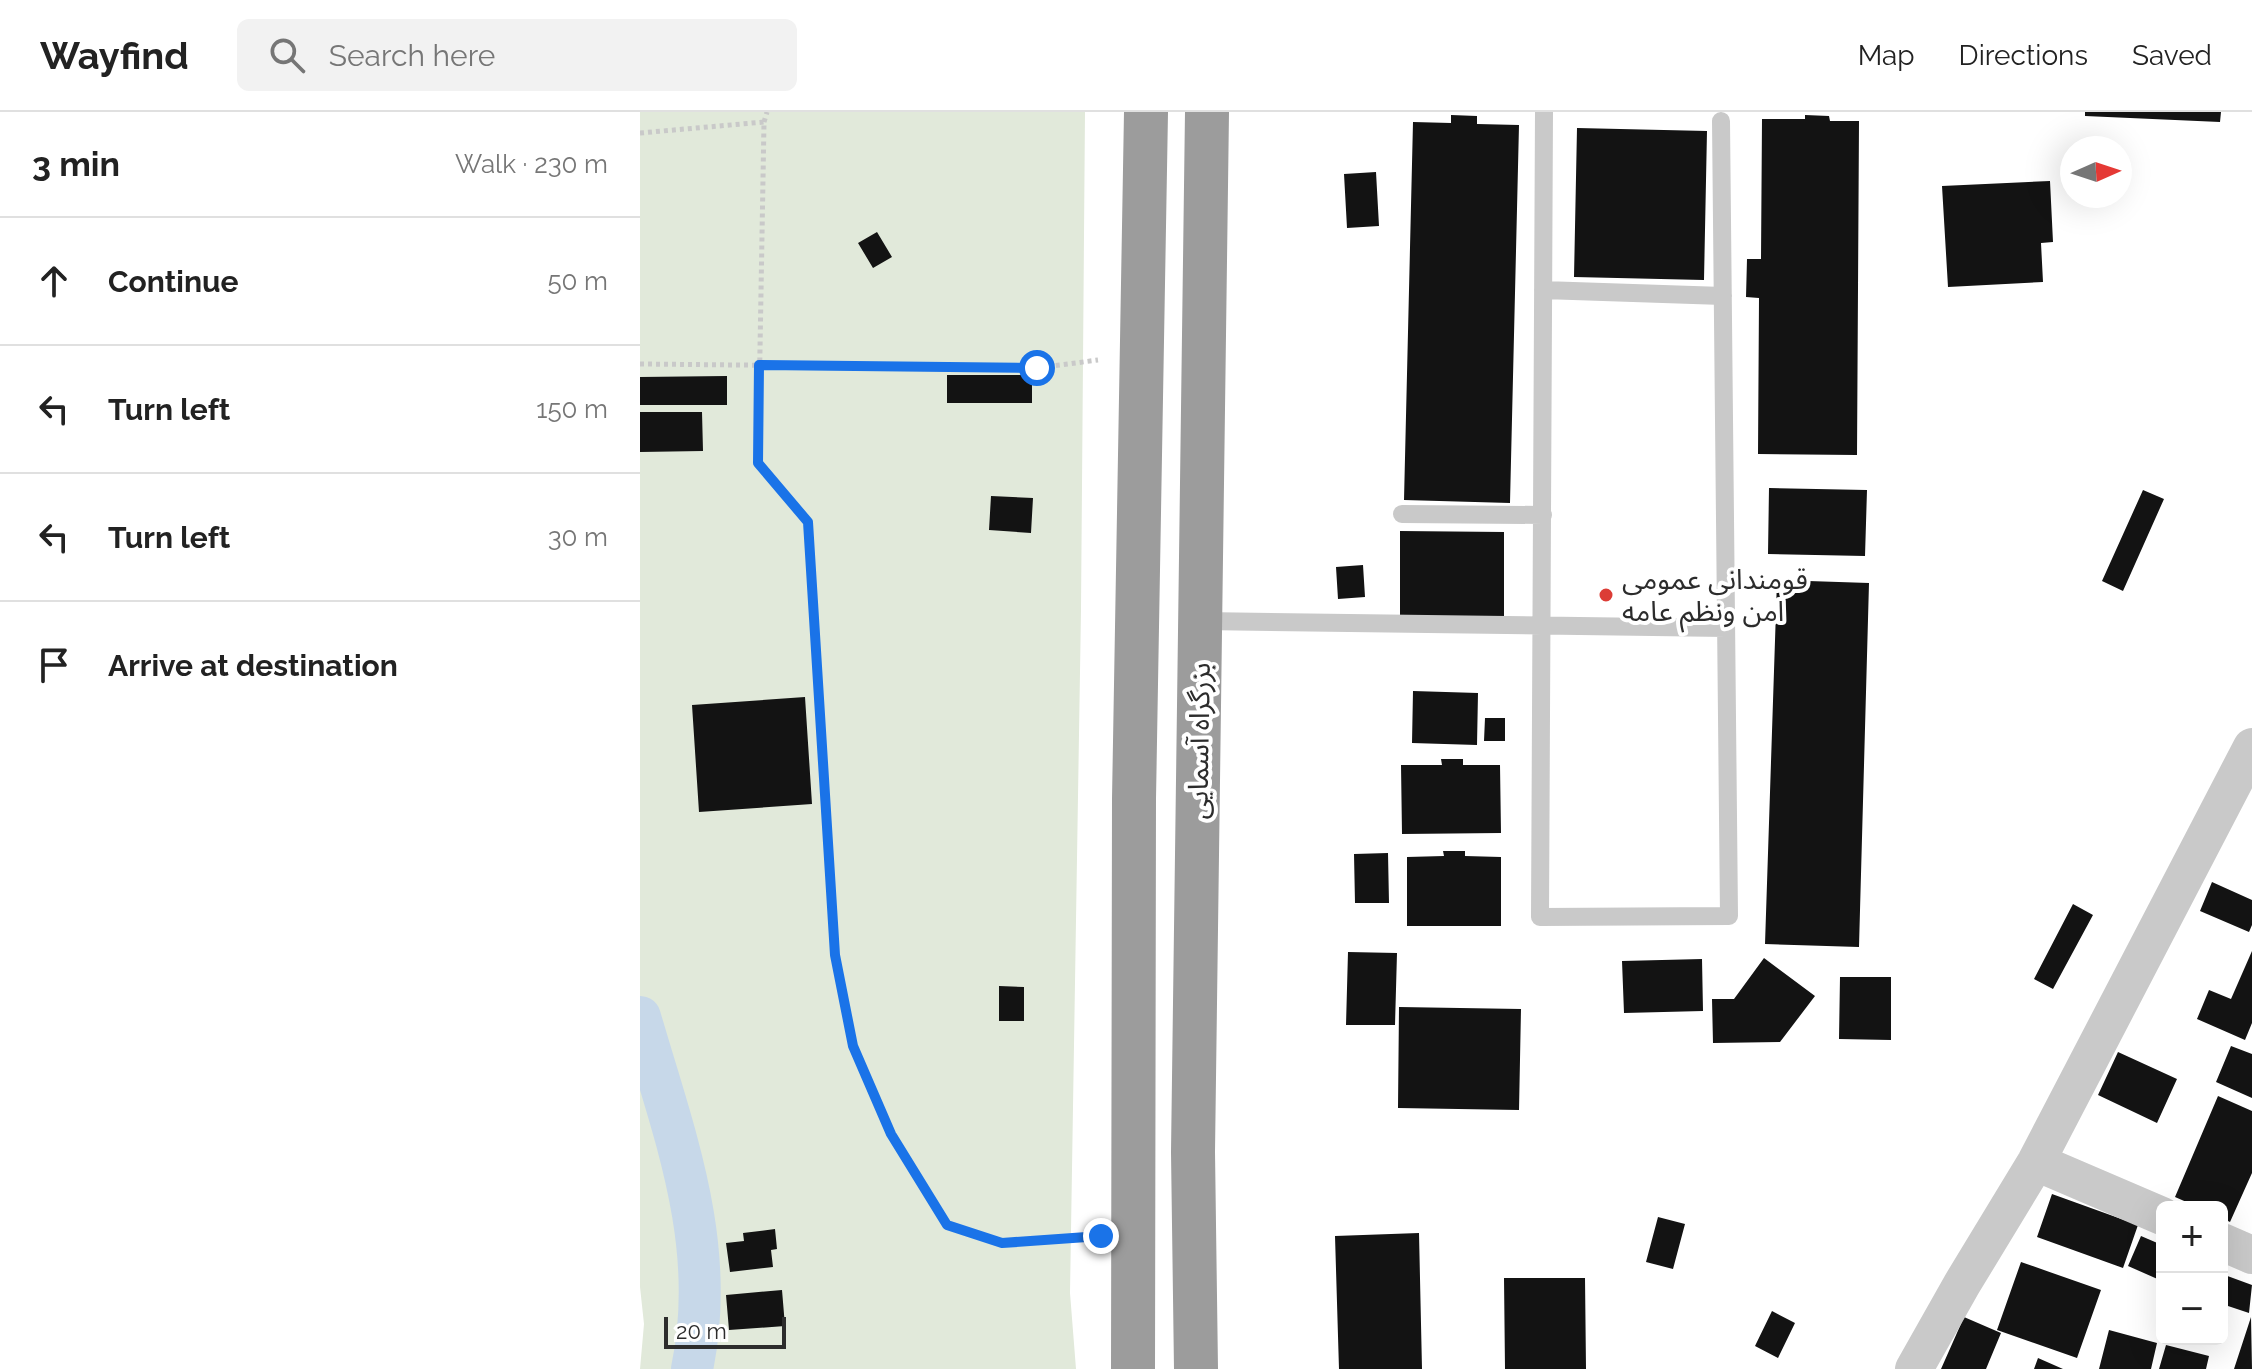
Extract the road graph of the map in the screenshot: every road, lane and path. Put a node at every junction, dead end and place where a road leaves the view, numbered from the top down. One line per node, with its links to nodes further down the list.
1 (767, 112): 6 (path)
2 (1146, 112): 24 (highway)
3 (1207, 112): 15 (highway, بزرگراه آسمایی)
4 (1544, 112): 8 (lane)
5 (1721, 121): 9 (lane)
6 (764, 122): 7 (path); 12 (path)
7 (640, 133)
8 (1543, 290): 9 (lane); 14 (lane)
9 (1723, 296): 17 (lane)
10 (1106, 359): 12 (path)
11 (640, 364): 12 (path)
12 (759, 365): 21 (path)
13 (1402, 514): 14 (lane)
14 (1543, 515): 16 (lane)
15 (1201, 621): 16 (lane); 25 (highway, بزرگراه آسمایی)
16 (1541, 623): 17 (lane); 17 (lane)
17 (1726, 628)
18 (2252, 747): 19 (street)
19 (2036, 1162): 20 (street); 26 (street)
20 (2156, 1213)
21 (1101, 1236)
22 (2228, 1245): 23 (street)
23 (2252, 1255)
24 (1133, 1369)
25 (1196, 1369)
26 (1914, 1369)

